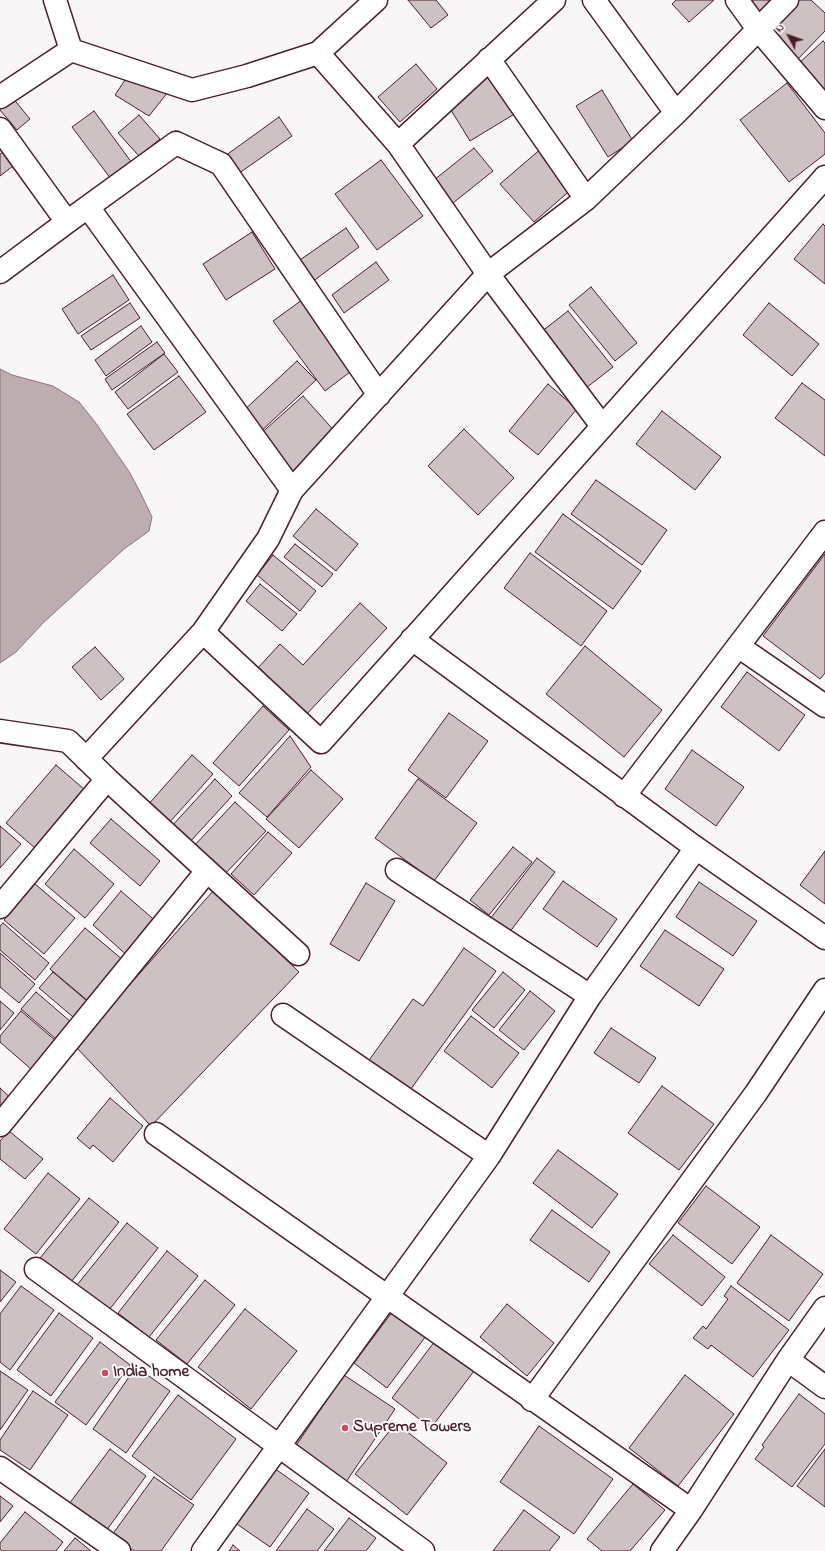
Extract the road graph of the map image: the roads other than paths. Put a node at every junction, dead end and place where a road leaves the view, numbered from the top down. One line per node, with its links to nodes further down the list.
1 (54, 0): 8 (street)
2 (376, 0): 9 (street)
3 (554, 0): 10 (street)
4 (594, 0): 13 (street)
5 (737, 0): 7 (street)
6 (786, 0): 7 (street)
7 (758, 29): 12 (street); 13 (street)
8 (71, 50): 9 (street); 11 (street)
9 (318, 53): 15 (street)
10 (489, 59): 15 (street); 17 (street)
11 (0, 97)
12 (825, 108)
13 (676, 113): 17 (street)
14 (0, 129): 19 (street)
15 (398, 144): 21 (street)
16 (825, 178): 23 (street)
17 (586, 199): 21 (street)
18 (88, 207): 19 (street); 22 (street); 24 (street)
19 (67, 222): 20 (street)
20 (0, 272)
21 (488, 274): 22 (street); 23 (street)
22 (379, 395): 24 (street)
23 (602, 426): 27 (street)
24 (292, 490): 26 (street)
25 (825, 532): 28 (street)
26 (203, 632): 27 (street); 31 (street)
27 (412, 639): 33 (street)
28 (738, 646): 29 (street); 33 (street)
29 (825, 706)
30 (0, 731): 31 (street)
31 (86, 759): 32 (street)
32 (107, 779): 36 (street); 37 (street)
33 (624, 796): 34 (street)
34 (696, 848): 38 (street); 41 (street)
35 (397, 870): 41 (street)
36 (207, 871): 39 (street); 43 (street)
37 (0, 907)
38 (825, 938)
39 (298, 954)
40 (825, 990): 51 (street)
41 (590, 996): 45 (street)
42 (283, 1015): 45 (street)
43 (0, 1125)
44 (156, 1134): 47 (street)
45 (489, 1156): 47 (street)
46 (36, 1269): 52 (street)
47 (387, 1298): 51 (street); 52 (street)
48 (825, 1308): 49 (street)
49 (788, 1360): 50 (street); 54 (street)
50 (825, 1387)
51 (532, 1400): 54 (street)
52 (278, 1446): 56 (street); 57 (street)
53 (0, 1468): 55 (street)
54 (691, 1510): 58 (street)
55 (119, 1551)
56 (203, 1551)
57 (423, 1551)
58 (662, 1551)

